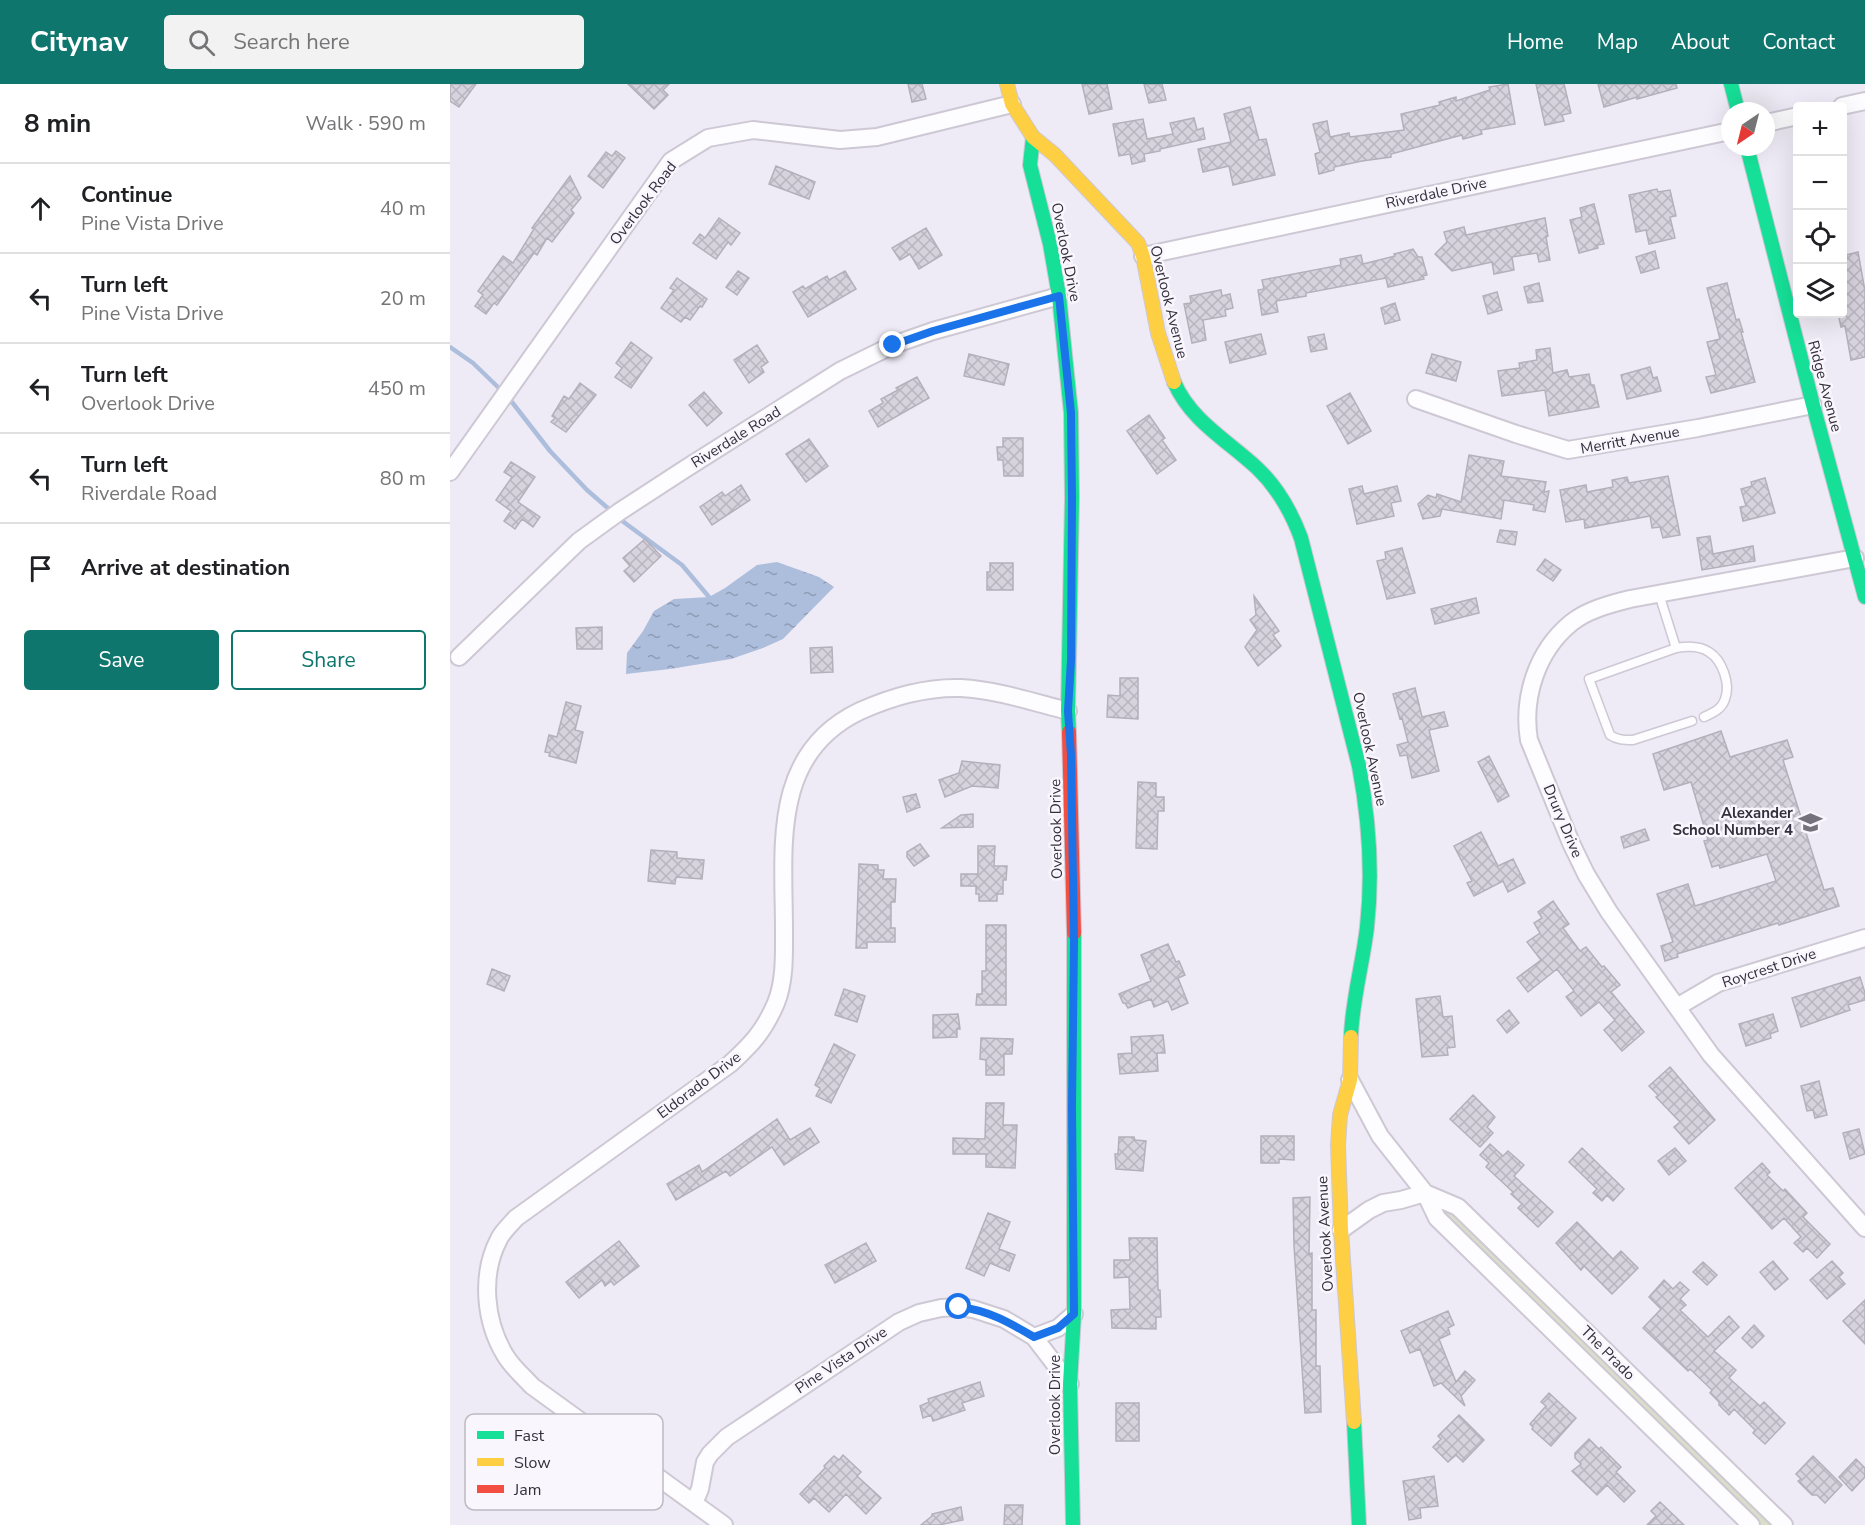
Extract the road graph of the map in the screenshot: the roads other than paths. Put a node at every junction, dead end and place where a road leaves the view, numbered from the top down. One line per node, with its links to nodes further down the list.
1 (1007, 84): 5 (street, Overlook Avenue)
2 (1731, 84): 4 (street)
3 (1865, 101): 6 (street)
4 (1736, 102)
5 (1012, 104): 10 (street, Overlook Avenue); 16 (street, Overlook Road)
6 (1847, 105)
7 (1793, 117): 8 (street)
8 (1775, 121)
9 (1721, 133): 12 (street, Riverdale Drive)
10 (1033, 137): 12 (street, Overlook Avenue); 13 (street, Overlook Drive)
11 (1749, 156): 15 (street, Ridge Avenue)
12 (1143, 256): 27 (street, Overlook Avenue)
13 (1059, 296): 21 (street, Riverdale Road); 22 (street, Overlook Drive)
14 (1416, 399): 15 (street, Merritt Avenue)
15 (1813, 405): 17 (street, Ridge Avenue)
16 (450, 472)
17 (1854, 558): 18 (street, Drury Drive); 19 (street, Ridge Avenue)
18 (1659, 594): 20 (lane); 26 (street, Drury Drive)
19 (1865, 597)
20 (1676, 648): 23 (lane); 24 (lane)
21 (459, 657)
22 (1068, 711): 31 (street, Overlook Drive); 34 (street, Eldorado Drive)
23 (1704, 717)
24 (1692, 721)
25 (1865, 938): 26 (street, Roycrest Drive)
26 (1677, 1007): 29 (street, Drury Drive)
27 (1350, 1080): 28 (street, The Prado); 30 (street, Overlook Avenue)
28 (1425, 1193): 30 (street); 40 (street, The Prado); 41 (street, The Prado)
29 (1865, 1228)
30 (1341, 1230): 39 (street, Overlook Avenue)
31 (1074, 1314): 32 (street); 33 (street, Overlook Drive)
32 (1034, 1337): 33 (street, Pine Vista Drive); 36 (street, Pine Vista Drive)
33 (1070, 1384): 38 (street, Overlook Drive)
34 (571, 1414)
35 (663, 1481): 36 (street, Eldorado Drive)
36 (694, 1503): 37 (street, Eldorado Drive)
37 (724, 1525)
38 (1073, 1525)
39 (1359, 1525)
40 (1751, 1525)
41 (1784, 1525)

